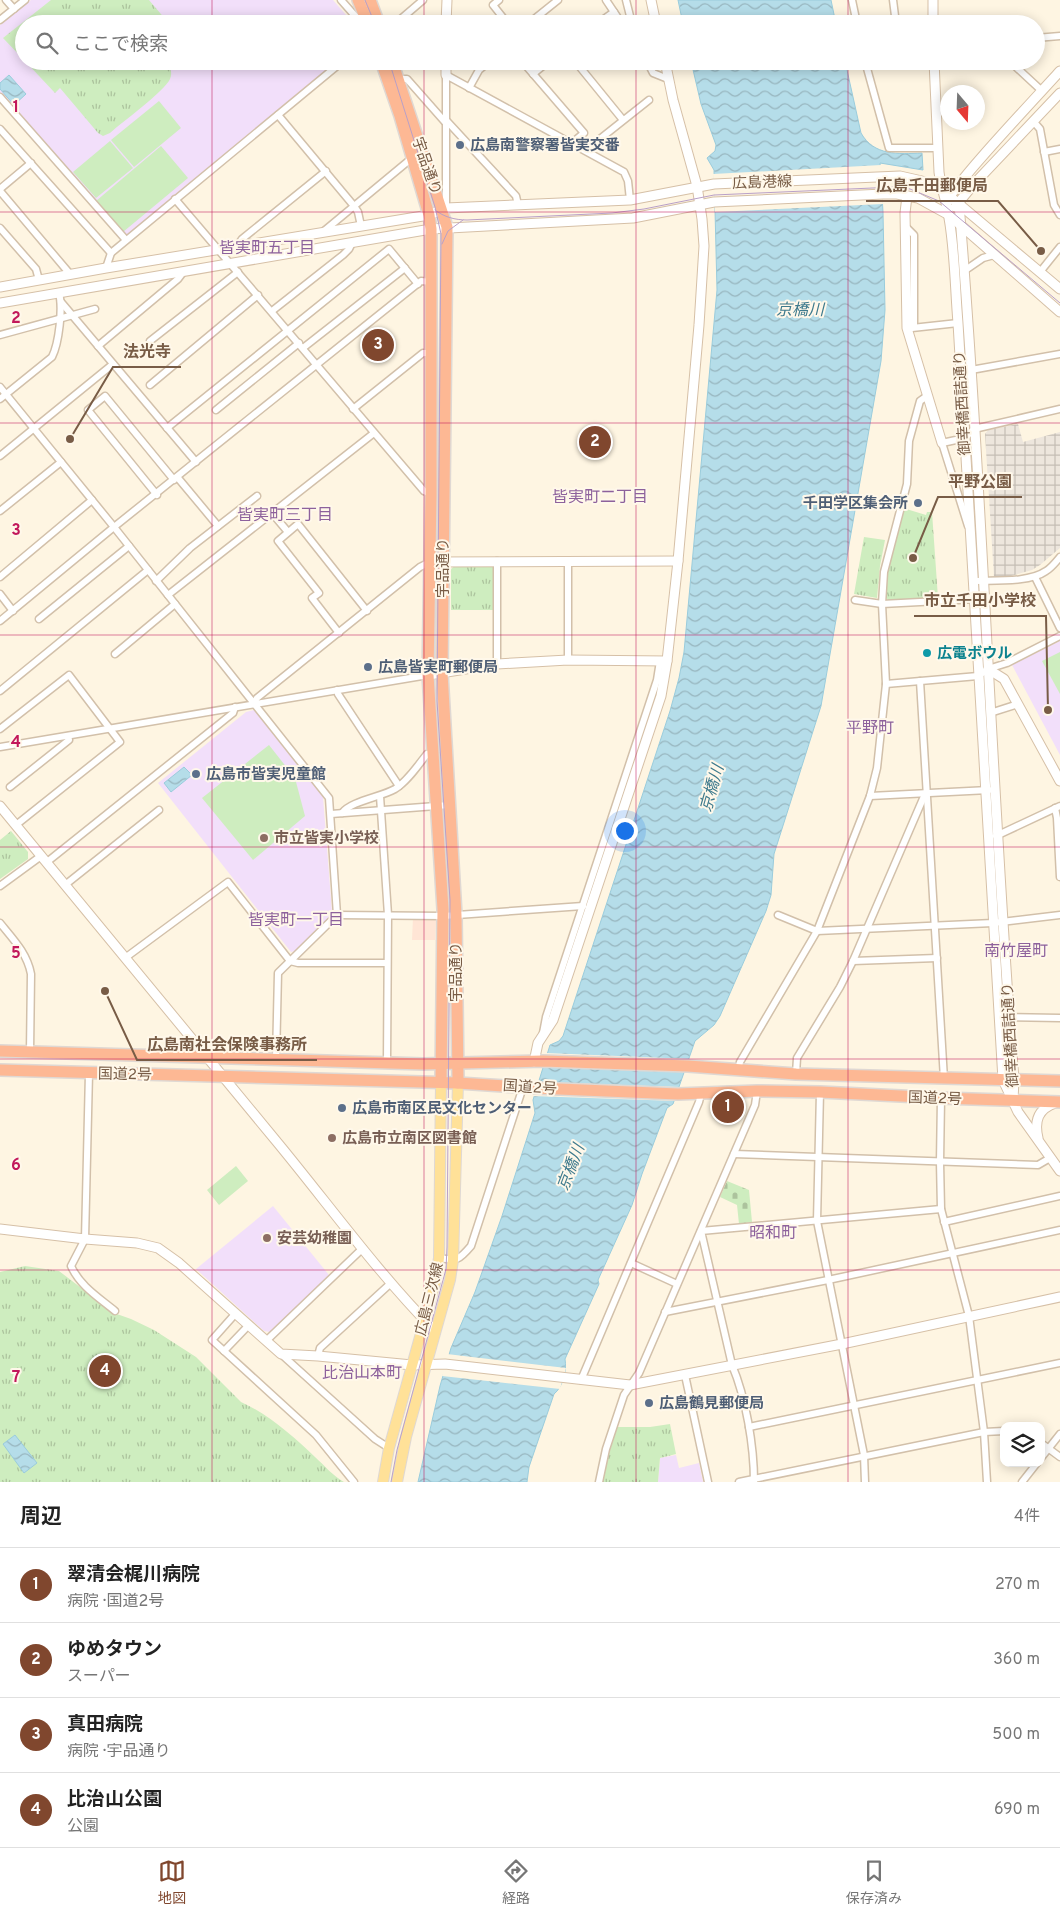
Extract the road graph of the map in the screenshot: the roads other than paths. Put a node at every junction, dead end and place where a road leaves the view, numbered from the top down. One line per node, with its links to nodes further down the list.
1 (6, 0): 16 (street)
2 (25, 0): 16 (street)
3 (341, 0): 18 (street)
4 (358, 0): 19 (highway)
5 (370, 0): 20 (highway)
6 (423, 0): 21 (street)
7 (446, 0): 22 (street)
8 (498, 0): 23 (street)
9 (558, 0): 24 (street)
10 (606, 0): 17 (street)
11 (626, 0): 27 (street)
12 (651, 0): 28 (street)
13 (852, 0): 29 (street)
14 (893, 0): 30 (street)
15 (933, 0): 31 (street)
16 (14, 9): 32 (street)
17 (614, 12): 25 (street); 26 (street)
18 (354, 15)
19 (364, 15)
20 (376, 15)
21 (406, 15)
22 (446, 15)
23 (501, 15)
24 (539, 15)
25 (610, 15)
26 (616, 15)
27 (630, 15)
28 (654, 15)
29 (855, 15)
30 (895, 15)
31 (933, 15)
32 (0, 20)
33 (1060, 36): 34 (street)
34 (1045, 37)
35 (333, 70): 58 (street)
36 (384, 70): 68 (highway, 宇品通り)
37 (395, 70): 51 (highway, 宇品通り)
38 (446, 70): 50 (street)
39 (479, 70): 53 (street)
40 (530, 70): 49 (street)
41 (538, 70): 49 (street)
42 (582, 70): 60 (street)
43 (652, 70): 52 (street)
44 (666, 70): 52 (street)
45 (867, 70): 64 (street)
46 (934, 70): 64 (street)
47 (1019, 70): 54 (street)
48 (1060, 71): 54 (street)
49 (533, 74): 63 (street)
50 (446, 75): 53 (street); 59 (street)
51 (398, 79): 59 (street); 84 (highway, 宇品通り)
52 (668, 79): 71 (street)
53 (469, 88): 63 (street)
54 (1042, 91): 77 (street)
55 (1060, 92): 61 (street)
56 (0, 97): 94 (street)
57 (648, 100): 60 (street)
58 (278, 115): 70 (street); 78 (street)
59 (445, 120): 81 (street); 84 (street)
60 (623, 120): 66 (street)
61 (1034, 121): 67 (street); 80 (street)
62 (0, 128): 69 (street)
63 (572, 143): 66 (street)
64 (938, 148): 72 (street)
65 (1060, 149): 67 (street)
66 (586, 150): 79 (street)
67 (1044, 152): 75 (street)
68 (412, 158): 83 (street); 85 (highway, 宇品通り)
69 (31, 163): 73 (street); 99 (street)
70 (326, 171): 83 (street); 96 (street)
71 (697, 186): 72 (street, 広島港線); 79 (street, 広島港線); 82 (street)
72 (941, 189): 77 (street, 広島港線); 86 (street)
73 (0, 190): 108 (street)
74 (1060, 192): 75 (street)
75 (1051, 194): 87 (street)
76 (907, 196): 82 (street, 広島港線); 86 (street, 広島港線); 123 (street)
77 (950, 196): 80 (street, 広島港線); 86 (street)
78 (176, 199): 94 (street); 98 (street)
79 (630, 200): 81 (street, 広島港線)
80 (958, 204): 86 (street); 89 (street, 御幸橋西詰通り); 107 (street, 広島港線)
81 (518, 205): 84 (street, 広島港線)
82 (700, 205): 91 (street, 広島港線); 167 (street)
83 (354, 206): 88 (street); 93 (street)
84 (444, 208): 85 (street, 広島港線); 91 (highway, 宇品通り)
85 (429, 215): 88 (street, 広島港線); 92 (highway, 宇品通り)
86 (949, 215): 89 (street, 広島港線); 122 (street, 御幸橋西詰通り)
87 (1060, 215)
88 (361, 226): 93 (street, 広島港線)
89 (960, 226): 100 (street, 広島港線); 105 (street, 御幸橋西詰通り)
90 (0, 228): 109 (street)
91 (446, 228): 92 (street, 広島港線); 163 (highway, 宇品通り)
92 (431, 229): 95 (street, 広島港線); 110 (highway, 宇品通り)
93 (323, 232): 96 (street, 広島港線)
94 (126, 240): 99 (street)
95 (352, 243): 101 (street, 広島港線); 118 (street)
96 (237, 246): 98 (street, 広島港線)
97 (1060, 248): 107 (street)
98 (219, 249): 101 (street); 102 (street, 広島港線)
99 (111, 253): 102 (street)
100 (994, 256): 105 (street); 119 (street, 広島港線)
101 (231, 263): 104 (street, 広島港線); 106 (street)
102 (106, 268): 108 (street, 広島港線)
103 (405, 268): 111 (street); 124 (street); 128 (street)
104 (184, 271): 115 (street, 広島港線); 127 (street)
105 (964, 271): 133 (street, 御幸橋西詰通り)
106 (238, 272): 114 (street); 126 (street)
107 (1040, 272): 113 (street, 広島港線)
108 (70, 274): 109 (street, 広島港線)
109 (39, 280): 112 (street, 広島港線)
110 (432, 282): 111 (street); 129 (highway, 宇品通り)
111 (418, 284): 132 (street)
112 (0, 287)
113 (1060, 289)
114 (258, 295): 118 (street); 134 (street)
115 (60, 297): 116 (street, 広島港線); 120 (street); 121 (street)
116 (0, 303)
117 (95, 309): 120 (street)
118 (272, 311): 124 (street)
119 (1060, 312)
120 (73, 316): 121 (street); 127 (street)
121 (59, 320): 125 (street); 136 (street)
122 (958, 323): 123 (street); 133 (street, 御幸橋西詰通り)
123 (911, 328): 137 (street)
124 (287, 329): 128 (street); 142 (street)
125 (0, 335)
126 (150, 340)
127 (98, 346): 131 (street)
128 (301, 346): 132 (street); 140 (street)
129 (432, 353): 138 (street); 151 (highway, 宇品通り)
130 (1060, 354): 133 (street)
131 (113, 364): 141 (street); 142 (street)
132 (317, 364): 138 (street); 149 (street)
133 (965, 371): 143 (street, 御幸橋西詰通り); 145 (street, 御幸橋西詰通り)
134 (150, 385)
135 (0, 387): 136 (street)
136 (3, 396): 141 (street)
137 (927, 396): 146 (street); 178 (street)
138 (353, 409): 144 (street)
139 (1060, 409): 143 (street)
140 (216, 410)
141 (34, 428): 147 (street); 148 (street)
142 (167, 428): 149 (street)
143 (974, 428): 145 (street); 172 (street, 御幸橋西詰通り)
144 (374, 433): 151 (street); 156 (street)
145 (965, 438): 146 (street); 160 (street, 御幸橋西詰通り)
146 (942, 443): 160 (street)
147 (0, 456)
148 (61, 462): 154 (street); 155 (street)
149 (196, 462): 150 (street)
150 (176, 479): 152 (street); 152 (street); 157 (street)
151 (431, 494): 166 (highway, 宇品通り)
152 (157, 495): 158 (street)
153 (257, 496): 157 (street)
154 (92, 500): 158 (street); 170 (street)
155 (0, 511)
156 (272, 513): 159 (street); 174 (street)
157 (218, 526): 171 (street)
158 (114, 527): 161 (street); 179 (street)
159 (288, 532): 180 (street); 184 (street)
160 (970, 532): 172 (street, 御幸橋西詰通り)
161 (129, 546): 168 (street); 181 (street)
162 (1060, 557): 169 (street)
163 (443, 561): 164 (street); 166 (street); 191 (highway, 宇品通り)
164 (497, 561): 165 (street); 189 (street)
165 (568, 561): 167 (street); 187 (street)
166 (430, 562): 180 (street); 192 (highway, 宇品通り)
167 (678, 562): 188 (street)
168 (148, 570): 171 (street); 197 (street)
169 (1035, 576): 172 (street); 183 (street)
170 (0, 577)
171 (156, 581): 174 (street)
172 (978, 581): 175 (street, 御幸橋西詰通り)
173 (0, 594): 179 (street)
174 (168, 595): 177 (street)
175 (979, 599): 178 (street); 190 (street, 御幸橋西詰通り); 193 (street, 御幸橋西詰通り)
176 (855, 600): 178 (street)
177 (174, 604): 186 (street); 198 (street)
178 (882, 604): 195 (street)
179 (13, 610): 182 (street)
180 (367, 611): 184 (street)
181 (39, 619)
182 (0, 621)
183 (1060, 628)
184 (339, 633): 198 (street)
185 (1060, 636): 190 (street)
186 (115, 654)
187 (568, 660): 188 (street); 189 (street)
188 (664, 661): 228 (street); 247 (street)
189 (497, 664): 191 (street)
190 (988, 669): 193 (street); 199 (street); 201 (street, 御幸橋西詰通り)
191 (442, 673): 192 (street); 214 (highway, 宇品通り)
192 (428, 675): 196 (street); 206 (highway, 宇品通り)
193 (978, 676): 194 (street); 210 (street, 御幸橋西詰通り)
194 (920, 681): 195 (street); 211 (street)
195 (886, 684): 213 (street)
196 (337, 690): 198 (street); 208 (street)
197 (0, 691)
198 (254, 703): 200 (street); 221 (street)
199 (1018, 704): 201 (street); 207 (street)
200 (235, 707): 202 (street); 224 (street)
201 (990, 713): 210 (street, 御幸橋西詰通り)
202 (111, 728): 203 (street); 204 (street); 222 (street)
203 (0, 729)
204 (68, 736): 205 (street); 209 (street)
205 (0, 747)
206 (433, 752): 208 (street); 215 (highway, 宇品通り)
207 (1060, 781)
208 (399, 786): 212 (street)
209 (10, 787)
210 (990, 790): 211 (street); 223 (street, 御幸橋西詰通り)
211 (926, 793): 213 (street); 237 (street); 238 (street)
212 (380, 796): 218 (street); 220 (street)
213 (870, 796): 239 (street)
214 (450, 804): 215 (street); 230 (highway, 宇品通り)
215 (437, 805): 218 (street); 234 (highway, 宇品通り)
216 (0, 806): 222 (street)
217 (1057, 807): 223 (street); 225 (street)
218 (381, 809): 220 (street); 233 (street)
219 (159, 810): 226 (street)
220 (342, 813): 221 (street)
221 (331, 814): 229 (street)
222 (16, 825): 224 (street)
223 (993, 836): 236 (street, 御幸橋西詰通り)
224 (44, 859): 226 (street); 227 (street)
225 (1060, 877)
226 (65, 884): 240 (street)
227 (0, 886)
228 (583, 906): 230 (street); 247 (street)
229 (337, 915): 233 (street); 242 (street)
230 (456, 915): 234 (street); 254 (highway, 宇品通り)
231 (778, 915): 239 (street)
232 (1060, 915): 236 (street)
233 (388, 916): 234 (street); 244 (street)
234 (443, 916): 255 (highway, 宇品通り)
235 (0, 922): 249 (street)
236 (998, 922): 237 (street); 245 (street, 御幸橋西詰通り); 262 (street, 御幸橋西詰通り)
237 (935, 926): 238 (street); 241 (street)
238 (867, 928): 239 (street); 243 (street)
239 (818, 931): 257 (street)
240 (124, 958): 242 (street); 250 (street)
241 (937, 958): 243 (street); 261 (street)
242 (290, 961): 244 (street); 251 (street)
243 (853, 961): 259 (street)
244 (387, 963): 252 (street)
245 (1009, 1017): 246 (street); 262 (street, 御幸橋西詰通り)
246 (1060, 1018)
247 (542, 1037): 253 (street)
248 (0, 1051): 249 (highway, 国道2号)
249 (30, 1052): 250 (highway, 国道2号)
250 (207, 1056): 251 (highway, 国道2号); 260 (street)
251 (276, 1059): 252 (highway, 国道2号)
252 (387, 1062): 255 (highway, 国道2号)
253 (539, 1062): 254 (highway, 国道2号); 257 (highway, 国道2号)
254 (457, 1063): 255 (highway, 国道2号); 265 (highway, 宇品通り)
255 (441, 1064): 264 (highway, 宇品通り)
256 (0, 1070): 258 (highway, 国道2号)
257 (738, 1070): 259 (highway, 国道2号)
258 (89, 1073): 260 (highway, 国道2号); 286 (street)
259 (796, 1074): 261 (highway, 国道2号)
260 (224, 1076): 264 (highway, 国道2号); 287 (street)
261 (944, 1078): 262 (highway, 国道2号)
262 (1008, 1080): 263 (highway, 国道2号); 271 (street, 御幸橋西詰通り)
263 (1060, 1081)
264 (441, 1082): 265 (highway, 国道2号); 289 (main road, 広島三次線)
265 (458, 1082): 266 (highway, 国道2号); 290 (main road, 広島三次線)
266 (523, 1087): 269 (highway, 国道2号); 290 (street)
267 (757, 1091): 268 (highway, 国道2号); 269 (highway, 国道2号); 274 (street)
268 (820, 1092): 270 (highway, 国道2号); 275 (street)
269 (701, 1094): 291 (street)
270 (941, 1098): 271 (highway, 国道2号); 277 (street)
271 (1013, 1100): 272 (highway, 国道2号); 273 (street, 御幸橋西詰通り)
272 (1060, 1102): 273 (street)
273 (1038, 1140): 276 (street, 御幸橋西詰通り)
274 (734, 1154): 275 (street); 285 (street)
275 (818, 1158): 277 (street); 281 (street)
276 (1050, 1158): 277 (street); 278 (street, 御幸橋西詰通り)
277 (940, 1162): 280 (street)
278 (1060, 1171)
279 (1060, 1196): 282 (street)
280 (941, 1209): 281 (street); 282 (street)
281 (817, 1221): 285 (street); 292 (street)
282 (944, 1222): 288 (street)
283 (0, 1229): 286 (street)
284 (1060, 1230): 288 (street)
285 (702, 1231): 294 (street); 296 (street)
286 (85, 1239): 297 (street); 299 (street)
287 (363, 1248): 293 (street); 304 (street)
288 (953, 1253): 292 (street); 300 (street)
289 (439, 1258): 290 (street); 301 (main road, 広島三次線)
290 (453, 1260): 303 (main road, 広島三次線)
291 (631, 1263): 294 (street); 314 (street)
292 (828, 1280): 296 (street); 305 (street)
293 (391, 1282): 301 (street); 308 (street)
294 (677, 1284): 298 (street)
295 (1060, 1297): 300 (street)
296 (719, 1302): 298 (street); 312 (street)
297 (114, 1311)
298 (665, 1312): 316 (street)
299 (236, 1313): 304 (street); 306 (street)
300 (969, 1316): 305 (street); 315 (street)
301 (424, 1320): 303 (street); 310 (main road, 広島三次線)
302 (246, 1328): 306 (street)
303 (435, 1331): 311 (main road, 広島三次線)
304 (266, 1340): 307 (street)
305 (842, 1344): 312 (street); 317 (street)
306 (224, 1351): 330 (street)
307 (281, 1354): 308 (street); 323 (street)
308 (318, 1356): 310 (street)
309 (1060, 1364): 315 (street)
310 (412, 1365): 311 (street); 323 (main road, 広島三次線)
311 (426, 1365): 314 (street); 332 (main road, 広島三次線)
312 (732, 1365): 313 (street); 318 (street)
313 (685, 1375): 316 (street); 334 (street)
314 (581, 1380): 316 (street)
315 (978, 1380): 317 (street); 320 (street)
316 (630, 1385): 333 (street)
317 (855, 1407): 318 (street); 326 (street)
318 (749, 1427): 329 (street)
319 (1000, 1431): 320 (street)
320 (984, 1432): 326 (street); 337 (street)
321 (1060, 1434): 324 (street)
322 (1045, 1446): 324 (street)
323 (389, 1448): 331 (main road, 広島三次線)
324 (1049, 1448): 325 (street); 327 (street)
325 (1045, 1453)
326 (864, 1456): 329 (street); 336 (street)
327 (1060, 1457)
328 (1034, 1467): 338 (street)
329 (754, 1480): 335 (street)
330 (354, 1482)
331 (383, 1482)
332 (397, 1482)
333 (599, 1482)
334 (708, 1482)
335 (739, 1482)
336 (865, 1482)
337 (987, 1482)
338 (1022, 1482)

